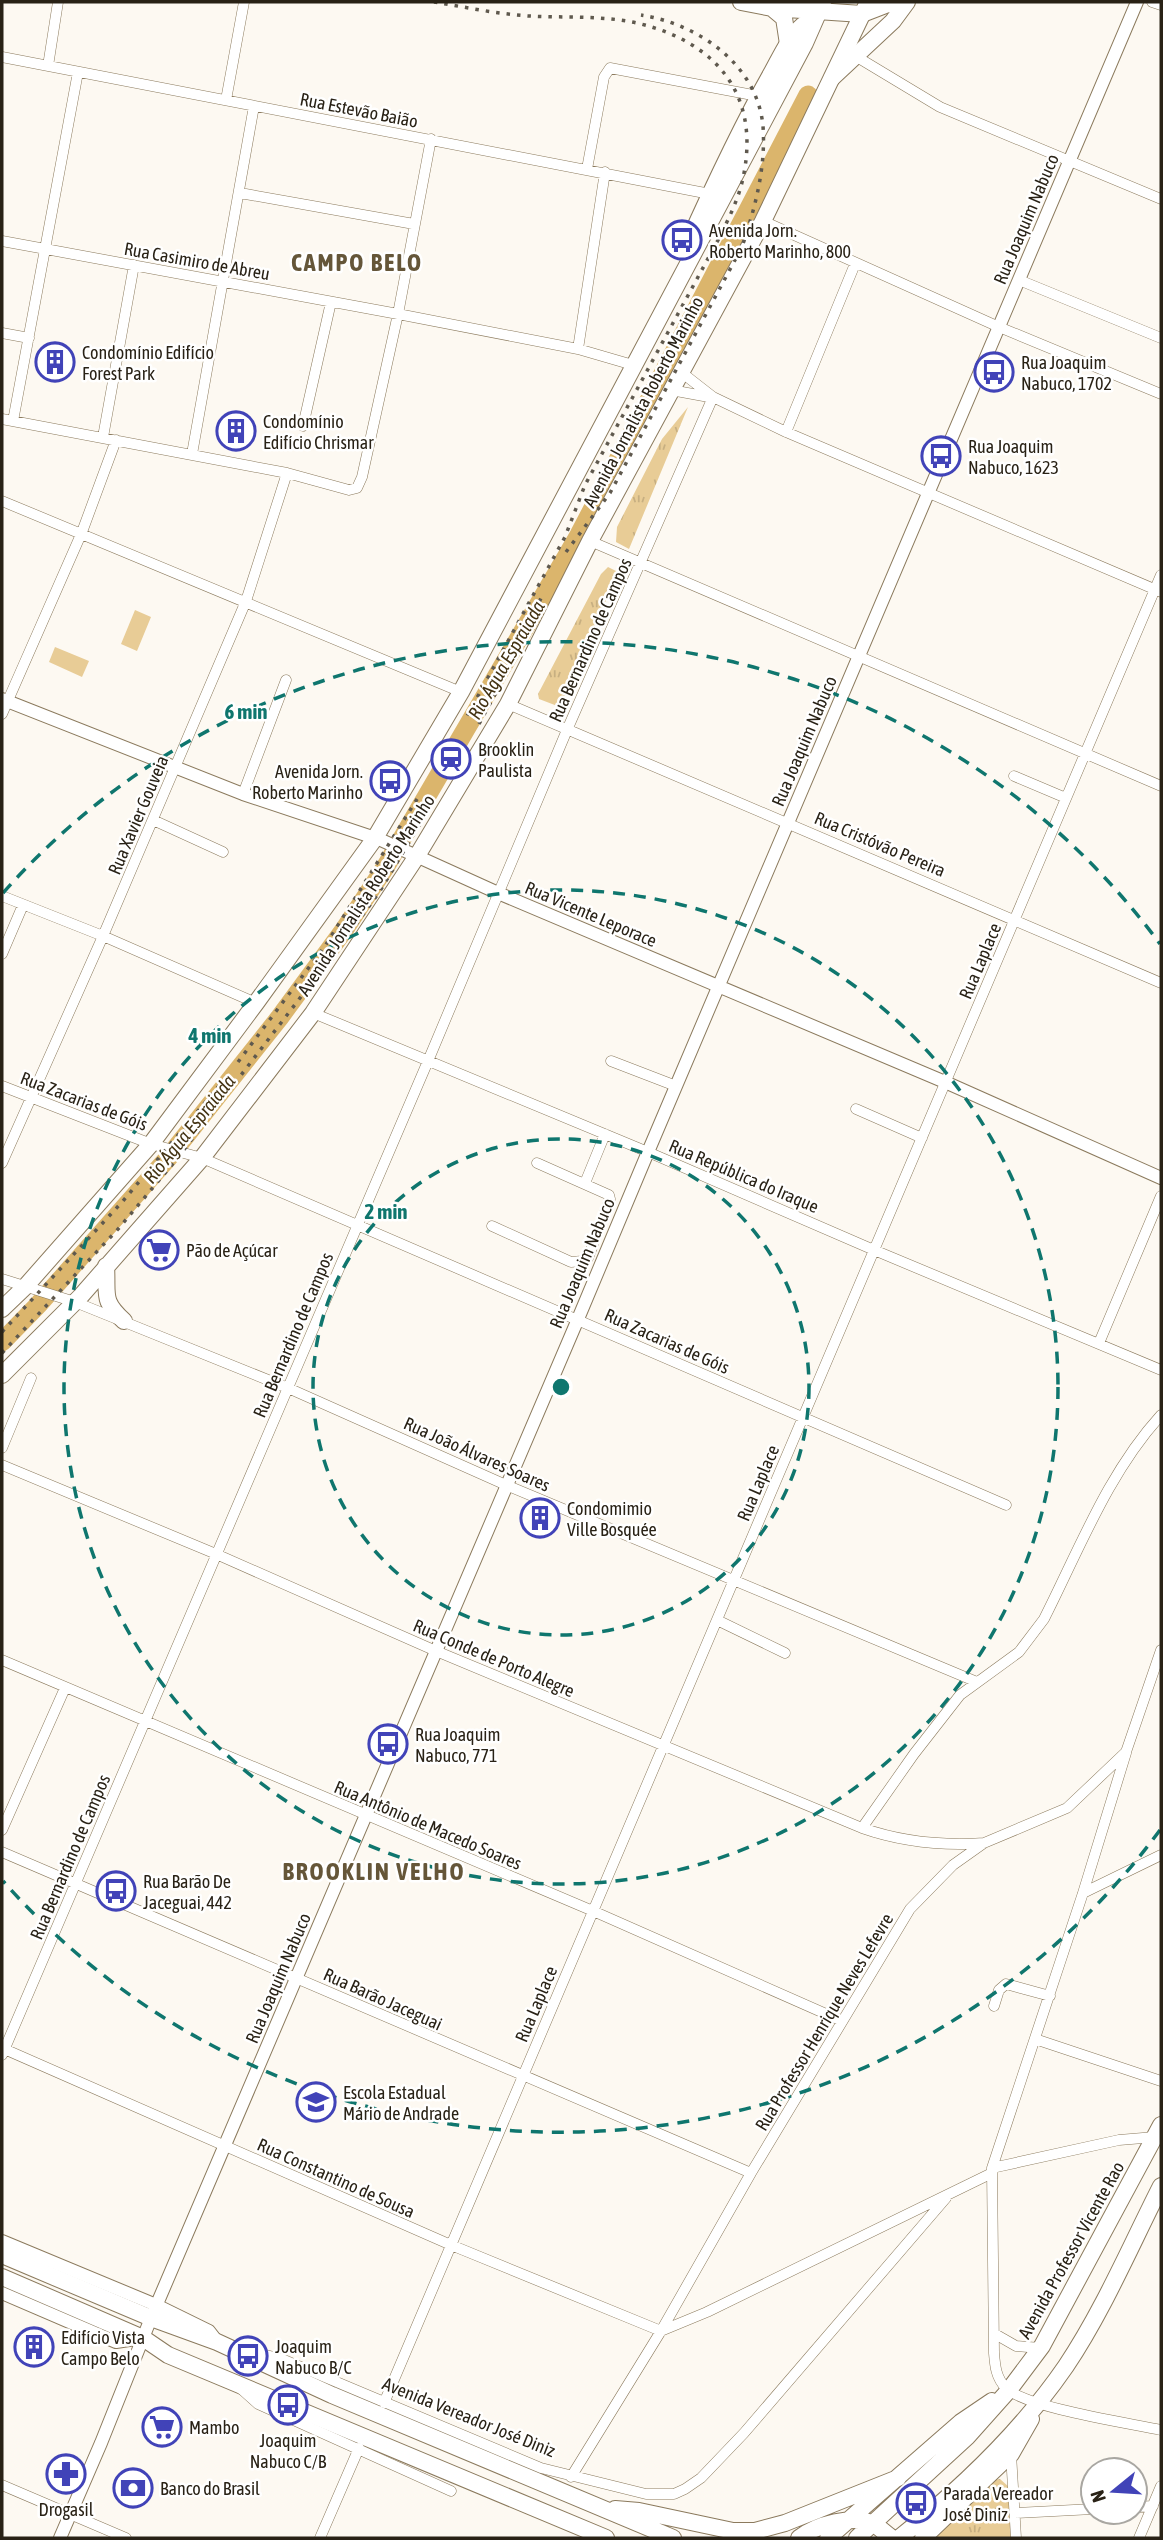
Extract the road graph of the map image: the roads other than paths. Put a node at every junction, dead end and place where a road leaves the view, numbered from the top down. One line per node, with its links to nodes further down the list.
1 (58, 2): 15 (street)
2 (244, 2): 18 (street)
3 (741, 2): 9 (main road)
4 (893, 2): 10 (main road)
5 (907, 2): 13 (main road)
6 (1138, 2): 21 (street, Rua Joaquim Nabuco)
7 (1152, 2): 8 (street)
8 (1161, 5)
9 (772, 8): 11 (main road); 12 (main road)
10 (865, 8): 11 (main road); 13 (main road)
11 (818, 13): 12 (main road); 36 (main road, Avenida Jornalista Roberto Marinho)
12 (788, 44): 17 (main road)
13 (851, 53): 21 (street); 27 (main road, Avenida Jornalista Roberto Marinho)
14 (2, 57): 15 (street, Rua Estevão Baião)
15 (48, 66): 16 (street, Rua Estevão Baião)
16 (78, 72): 18 (street, Rua Estevão Baião); 30 (street)
17 (758, 96): 22 (street); 25 (main road)
18 (226, 100): 19 (street, Rua Estevão Baião)
19 (254, 106): 20 (street, Rua Estevão Baião); 24 (street)
20 (431, 139): 22 (street, Rua Estevão Baião); 28 (street)
21 (1069, 162): 26 (street); 33 (street, Rua Joaquim Nabuco)
22 (587, 169): 23 (street, Rua Estevão Baião)
23 (605, 172): 25 (street, Rua Estevão Baião); 42 (street)
24 (240, 193): 28 (street); 34 (street)
25 (710, 194): 36 (main road)
26 (1161, 199)
27 (763, 221): 31 (street); 44 (main road, Avenida Jornalista Roberto Marinho)
28 (414, 224): 37 (street)
29 (2, 241): 30 (street, Rua Casimiro de Abreu)
30 (47, 250): 32 (street, Rua Casimiro de Abreu); 40 (street)
31 (855, 264): 38 (street); 51 (street)
32 (134, 265): 34 (street, Rua Casimiro de Abreu); 52 (street)
33 (1019, 280): 38 (street, Rua Joaquim Nabuco); 41 (street)
34 (223, 282): 35 (street, Rua Casimiro de Abreu); 54 (street)
35 (331, 302): 37 (street, Rua Casimiro de Abreu); 50 (street)
36 (667, 305): 43 (main road, Avenida Jornalista Roberto Marinho)
37 (398, 314): 42 (street, Rua Casimiro de Abreu); 55 (street)
38 (999, 327): 46 (street); 56 (street, Rua Joaquim Nabuco)
39 (2, 333): 40 (street)
40 (29, 338): 49 (street)
41 (1161, 338)
42 (578, 349): 43 (street, Rua Casimiro de Abreu)
43 (633, 365): 66 (main road, Avenida Jornalista Roberto Marinho)
44 (681, 372): 45 (main road, Avenida Jornalista Roberto Marinho); 47 (street)
45 (671, 390): 47 (street); 59 (main road, Avenida Jornalista Roberto Marinho)
46 (1161, 394)
47 (713, 397): 51 (street); 60 (street, Rua Bernardino de Campos)
48 (2, 419): 49 (street)
49 (13, 421): 52 (street)
50 (303, 426)
51 (786, 432): 56 (street)
52 (103, 437): 53 (street)
53 (116, 440): 54 (street); 58 (street)
54 (192, 454): 55 (street)
55 (287, 473): 63 (street, Rua Xavier Gouveia)
56 (929, 493): 62 (street); 64 (street, Rua Joaquim Nabuco)
57 (2, 501): 58 (street)
58 (82, 532): 63 (street); 68 (street)
59 (590, 541): 60 (street); 67 (main road, Avenida Jornalista Roberto Marinho)
60 (640, 563): 64 (street); 69 (street, Rua Bernardino de Campos)
61 (1161, 575): 62 (street, Rua Laplace)
62 (1158, 591): 70 (street, Rua Laplace)
63 (246, 601): 66 (street); 71 (street, Rua Xavier Gouveia)
64 (859, 657): 70 (street); 77 (street, Rua Joaquim Nabuco)
65 (286, 680): 74 (street)
66 (461, 692): 78 (main road, Avenida Jornalista Roberto Marinho)
67 (508, 704): 69 (street, Rua Cristóvão Pereira); 80 (main road, Avenida Jornalista Roberto Marinho)
68 (3, 705): 71 (street, Rua Vicente Leporace)
69 (567, 730): 77 (street, Rua Cristóvão Pereira); 81 (street, Rua Bernardino de Campos)
70 (1085, 754): 73 (street); 75 (street, Rua Laplace)
71 (176, 766): 74 (street, Rua Vicente Leporace); 76 (street, Rua Xavier Gouveia)
72 (1014, 776): 75 (street)
73 (1161, 786)
74 (243, 794): 78 (street, Rua Vicente Leporace)
75 (1066, 798): 84 (street, Rua Laplace)
76 (153, 820): 79 (street); 85 (street, Rua Xavier Gouveia)
77 (789, 822): 84 (street, Rua Cristóvão Pereira); 88 (street, Rua Joaquim Nabuco)
78 (378, 839): 80 (street, Rua Vicente Leporace); 89 (main road, Avenida Jornalista Roberto Marinho)
79 (223, 852)
80 (414, 854): 81 (street, Rua Vicente Leporace); 90 (main road, Avenida Jornalista Roberto Marinho)
81 (498, 893): 88 (street, Rua Vicente Leporace); 91 (street, Rua Bernardino de Campos)
82 (2, 896): 83 (street)
83 (23, 905): 85 (street); 86 (street)
84 (1015, 919): 87 (street, Rua Cristóvão Pereira); 93 (street, Rua Laplace)
85 (103, 936): 89 (street); 96 (street, Rua Xavier Gouveia)
86 (2, 954)
87 (1161, 983)
88 (718, 987): 93 (street, Rua Vicente Leporace); 95 (street, Rua Joaquim Nabuco)
89 (256, 1003): 100 (main road, Avenida Jornalista Roberto Marinho)
90 (313, 1013): 91 (street, Rua República do Iraque); 102 (main road, Avenida Jornalista Roberto Marinho)
91 (428, 1061): 98 (street, Rua República do Iraque); 108 (street, Rua Bernardino de Campos)
92 (611, 1061): 95 (street)
93 (946, 1082): 99 (street, Rua Laplace); 105 (street, Rua Vicente Leporace)
94 (2, 1086): 96 (street, Rua Zacarias de Góis)
95 (676, 1086): 101 (street, Rua Joaquim Nabuco)
96 (31, 1097): 100 (street, Rua Zacarias de Góis); 103 (street, Rua Xavier Gouveia)
97 (856, 1109): 99 (street)
98 (605, 1134): 101 (street, Rua República do Iraque); 106 (street)
99 (922, 1138): 110 (street, Rua Laplace)
100 (156, 1145): 102 (street, Rua Zacarias de Góis); 113 (main road, Avenida Jornalista Roberto Marinho)
101 (648, 1152): 110 (street, Rua República do Iraque); 116 (street, Rua Joaquim Nabuco)
102 (199, 1157): 108 (street, Rua Zacarias de Góis); 111 (main road, Avenida Jornalista Roberto Marinho)
103 (2, 1163)
104 (537, 1163): 106 (street)
105 (1161, 1178)
106 (585, 1183): 109 (street)
107 (1161, 1196): 118 (street)
108 (358, 1223): 116 (street, Rua Zacarias de Góis); 122 (street, Rua Bernardino de Campos)
109 (492, 1226)
110 (874, 1250): 118 (street, Rua República do Iraque); 124 (street, Rua Laplace)
111 (106, 1266): 114 (main road, Avenida Jornalista Roberto Marinho); 117 (main road)
112 (2, 1279): 113 (street, Rua João Álvares Soares)
113 (27, 1287): 114 (street, Rua João Álvares Soares); 115 (main road, Avenida Jornalista Roberto Marinho)
114 (74, 1301): 117 (street, Rua João Álvares Soares); 120 (main road, Avenida Jornalista Roberto Marinho)
115 (2, 1309)
116 (578, 1320): 124 (street, Rua Zacarias de Góis); 127 (street, Rua Joaquim Nabuco)
117 (124, 1321): 122 (street, Rua João Álvares Soares)
118 (1099, 1343): 119 (street, Rua República do Iraque)
119 (1161, 1370)
120 (2, 1375)
121 (31, 1378): 125 (street)
122 (288, 1388): 127 (street, Rua João Álvares Soares); 129 (street, Rua Bernardino de Campos)
123 (1161, 1415): 136 (street)
124 (803, 1417): 128 (street, Rua Zacarias de Góis); 130 (street, Rua Laplace)
125 (2, 1448)
126 (2, 1465): 129 (street, Rua Conde de Porto Alegre)
127 (506, 1485): 130 (street, Rua João Álvares Soares); 133 (street, Rua Joaquim Nabuco)
128 (1006, 1505)
129 (216, 1554): 133 (street, Rua Conde de Porto Alegre); 138 (street, Rua Bernardino de Campos)
130 (733, 1581): 131 (street, Rua Laplace); 136 (street, Rua João Álvares Soares)
131 (717, 1620): 134 (street); 139 (street, Rua Laplace)
132 (1161, 1650): 140 (street, Rua Professor Henrique Neves Lefevre)
133 (436, 1651): 139 (street, Rua Conde de Porto Alegre); 141 (street, Rua Joaquim Nabuco)
134 (785, 1653)
135 (2, 1660): 137 (street, Rua Antônio de Macedo Soares)
136 (977, 1682): 142 (street)
137 (65, 1688): 138 (street, Rua Antônio de Macedo Soares); 143 (street)
138 (146, 1721): 141 (street, Rua Antônio de Macedo Soares); 147 (street, Rua Bernardino de Campos)
139 (664, 1745): 142 (street, Rua Conde de Porto Alegre); 149 (street, Rua Laplace)
140 (1126, 1752): 144 (street, Rua Professor Henrique Neves Lefevre); 148 (street)
141 (366, 1817): 149 (street, Rua Antônio de Macedo Soares); 150 (street, Rua Joaquim Nabuco)
142 (862, 1828): 144 (street, Rua Conde de Porto Alegre)
143 (2, 1830)
144 (984, 1843): 153 (street, Rua Professor Henrique Neves Lefevre)
145 (2, 1852): 147 (street, Rua Barão Jaceguai)
146 (1161, 1855): 148 (street)
147 (77, 1883): 150 (street, Rua Barão Jaceguai); 155 (street, Rua Bernardino de Campos)
148 (1083, 1893): 151 (street)
149 (593, 1912): 153 (street, Rua Antônio de Macedo Soares); 156 (street, Rua Laplace)
150 (297, 1978): 156 (street, Rua Barão Jaceguai); 159 (street, Rua Joaquim Nabuco)
151 (1050, 1996): 152 (street); 154 (street)
152 (994, 2006)
153 (842, 2021): 161 (street, Rua Professor Henrique Neves Lefevre)
154 (1035, 2039): 157 (street); 160 (street)
155 (3, 2051): 159 (street, Rua Constantino de Sousa)
156 (523, 2077): 161 (street, Rua Barão Jaceguai); 165 (street, Rua Laplace)
157 (1161, 2081)
158 (1158, 2131): 160 (street); 173 (main road, Avenida Professor Vicente Rao)
159 (225, 2147): 165 (street, Rua Constantino de Sousa); 169 (street, Rua Joaquim Nabuco)
160 (991, 2171): 163 (street); 171 (street)
161 (751, 2174): 170 (street, Rua Professor Henrique Neves Lefevre)
162 (1161, 2186): 178 (main road)
163 (948, 2195): 170 (street); 182 (street, Avenida Vereador José Diniz)
164 (2, 2241): 169 (street, Avenida Vereador José Diniz)
165 (451, 2245): 170 (street, Rua Constantino de Sousa); 177 (street, Rua Laplace)
166 (2, 2255): 169 (main road, Avenida Vereador José Diniz)
167 (2, 2277): 172 (main road)
168 (2, 2293): 172 (street)
169 (154, 2312): 172 (street, Rua Joaquim Nabuco); 174 (main road, Avenida Vereador José Diniz)
170 (661, 2331): 182 (street, Rua Professor Henrique Neves Lefevre)
171 (995, 2334): 173 (street); 176 (street)
172 (143, 2338): 175 (main road); 192 (street, Rua Joaquim Nabuco)
173 (1040, 2348): 176 (main road, Avenida Professor Vicente Rao)
174 (244, 2355): 177 (street, Avenida Vereador José Diniz); 189 (main road, Avenida Vereador José Diniz)
175 (237, 2384): 180 (street); 193 (main road)
176 (1009, 2390): 178 (street); 183 (main road, Avenida Professor Vicente Rao); 195 (main road, Avenida Professor Vicente Rao)
177 (384, 2403): 182 (street, Avenida Vereador José Diniz)
178 (1038, 2403): 179 (street); 181 (main road); 206 (main road)
179 (1161, 2430)
180 (359, 2448): 186 (street); 198 (street)
181 (1011, 2454): 191 (street); 207 (main road)
182 (570, 2477)
183 (898, 2478): 189 (main road); 194 (main road, Avenida Professor Vicente Rao)
184 (2, 2485): 192 (street)
185 (1161, 2486): 188 (street)
186 (451, 2491)
187 (1149, 2506): 188 (street)
188 (1153, 2506): 209 (street)
189 (606, 2508): 201 (main road, Avenida Vereador José Diniz)
190 (1079, 2510): 191 (street)
191 (1015, 2513): 208 (street)
192 (70, 2514): 196 (street, Rua Joaquim Nabuco); 197 (street)
193 (556, 2517): 199 (main road); 200 (main road)
194 (850, 2520): 195 (main road); 202 (main road); 203 (main road, Avenida Professor Vicente Rao)
195 (873, 2524): 204 (main road, Avenida Professor Vicente Rao); 205 (main road)
196 (60, 2538)
197 (126, 2538)
198 (320, 2538)
199 (578, 2538)
200 (605, 2538)
201 (673, 2538)
202 (799, 2538)
203 (828, 2538)
204 (857, 2538)
205 (892, 2538)
206 (899, 2538)
207 (923, 2538)
208 (1016, 2538)
209 (1139, 2538)

